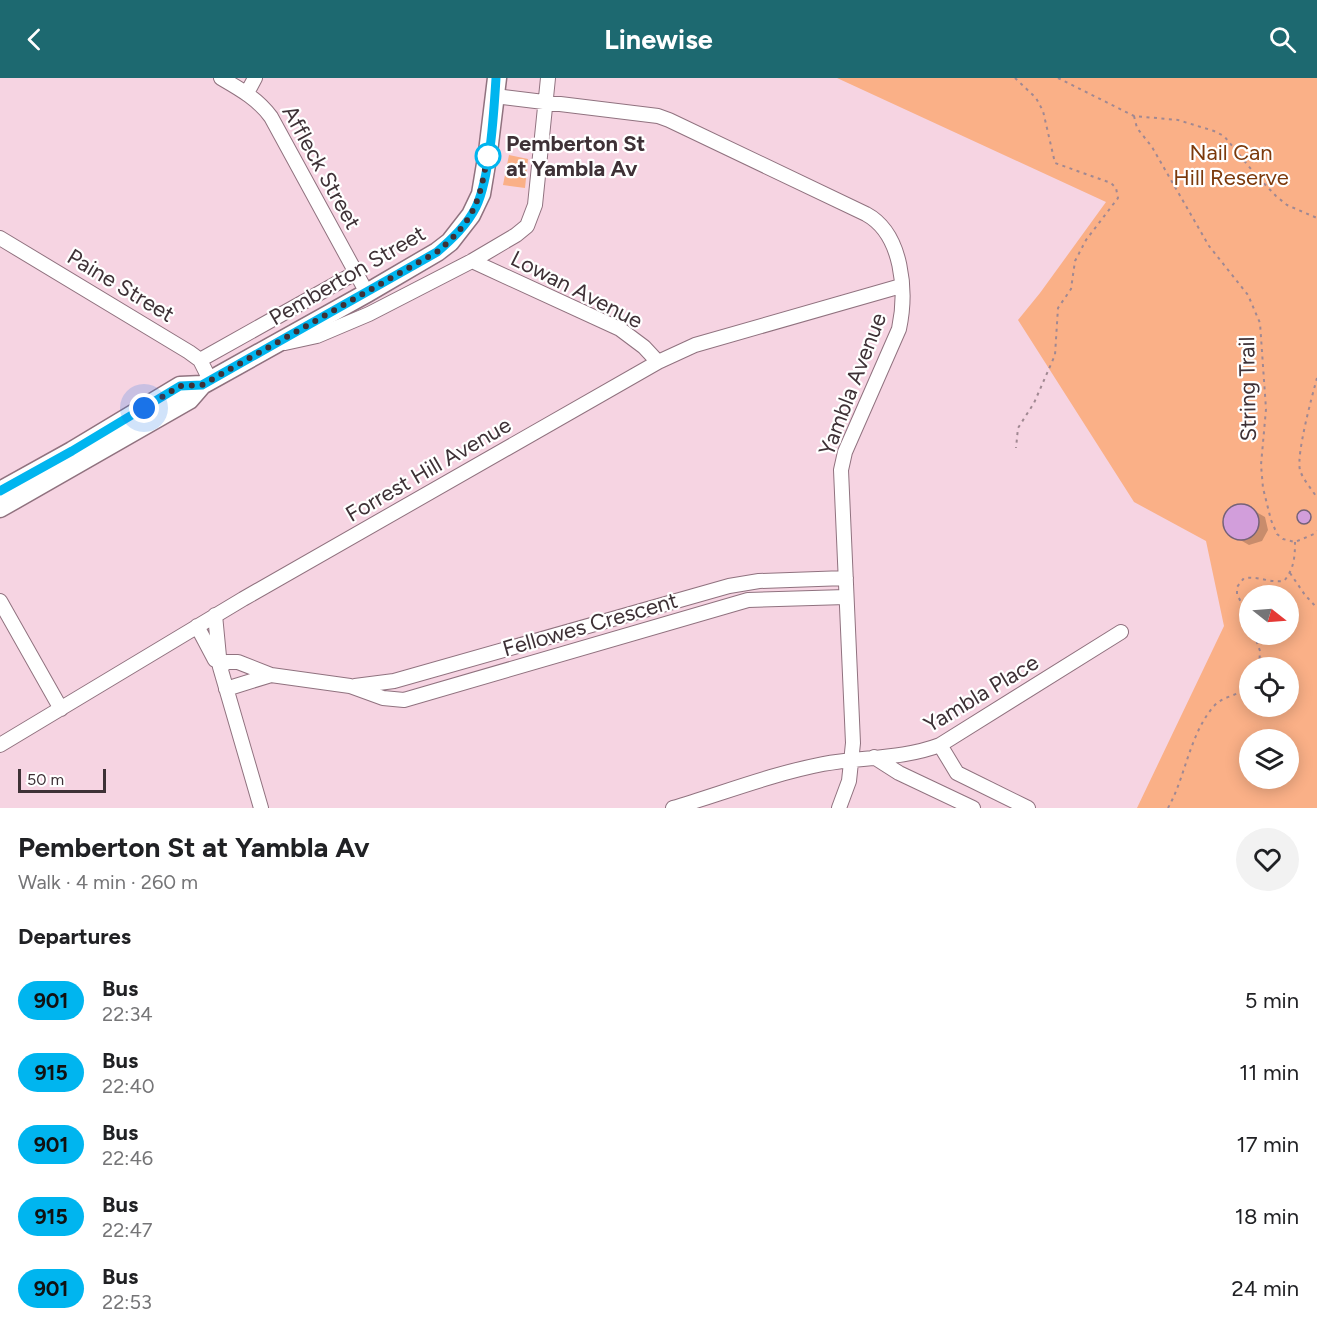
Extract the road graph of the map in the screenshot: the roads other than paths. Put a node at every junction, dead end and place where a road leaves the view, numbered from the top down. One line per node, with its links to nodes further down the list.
1 (221, 78): 5 (street, Affleck Street)
2 (255, 78): 5 (street)
3 (548, 78): 6 (street, Pemberton Street)
4 (496, 87): 6 (street, Yambla Avenue); 11 (main road, Pemberton Street)
5 (247, 93): 9 (street, Affleck Street)
6 (545, 103): 8 (street, Pemberton Street); 10 (street, Yambla Avenue)
7 (0, 238): 13 (street, Paine Street)
8 (472, 261): 12 (street, Pemberton Street); 14 (street, Lowan Avenue)
9 (357, 272): 11 (street, Affleck Street); 13 (street, Pemberton Street)
10 (901, 286): 14 (street, Forrest Hill Avenue); 19 (street, Yambla Avenue)
11 (367, 293): 12 (main road, Pemberton Street)
12 (272, 346): 15 (main road, Pemberton Street)
13 (200, 360): 15 (street, Paine Street)
14 (658, 362): 22 (street, Forrest Hill Avenue)
15 (206, 382): 16 (main road, Pemberton Street)
16 (76, 457): 17 (main road, Pemberton Street); 18 (main road, Pemberton Street)
17 (0, 491)
18 (0, 508)
19 (846, 578): 20 (street, Yambla Avenue); 30 (street, Fellowes Crescent)
20 (846, 597): 30 (street, Fellowes Crescent); 36 (street, Yambla Avenue)
21 (0, 601): 24 (street)
22 (215, 615): 23 (street, Forrest Hill Avenue); 28 (street)
23 (197, 626): 26 (street, Forrest Hill Avenue); 27 (street)
24 (7, 628): 32 (street)
25 (1121, 632): 34 (street, Yambla Place)
26 (176, 639): 27 (street); 32 (street, Forrest Hill Avenue)
27 (209, 648): 28 (street)
28 (220, 667): 29 (street, Fellowes Crescent); 31 (street)
29 (272, 675): 30 (street, Fellowes Crescent); 31 (street, Fellowes Crescent)
30 (350, 686)
31 (226, 689): 37 (street)
32 (61, 709): 33 (street, Forrest Hill Avenue)
33 (0, 745)
34 (940, 745): 35 (street, Yambla Place); 41 (street)
35 (874, 757): 36 (street, Yambla Place); 40 (street)
36 (852, 759): 38 (street, Yambla Place); 39 (street, Yambla Avenue)
37 (261, 808)
38 (673, 808)
39 (839, 808)
40 (973, 808)
41 (1028, 808)

